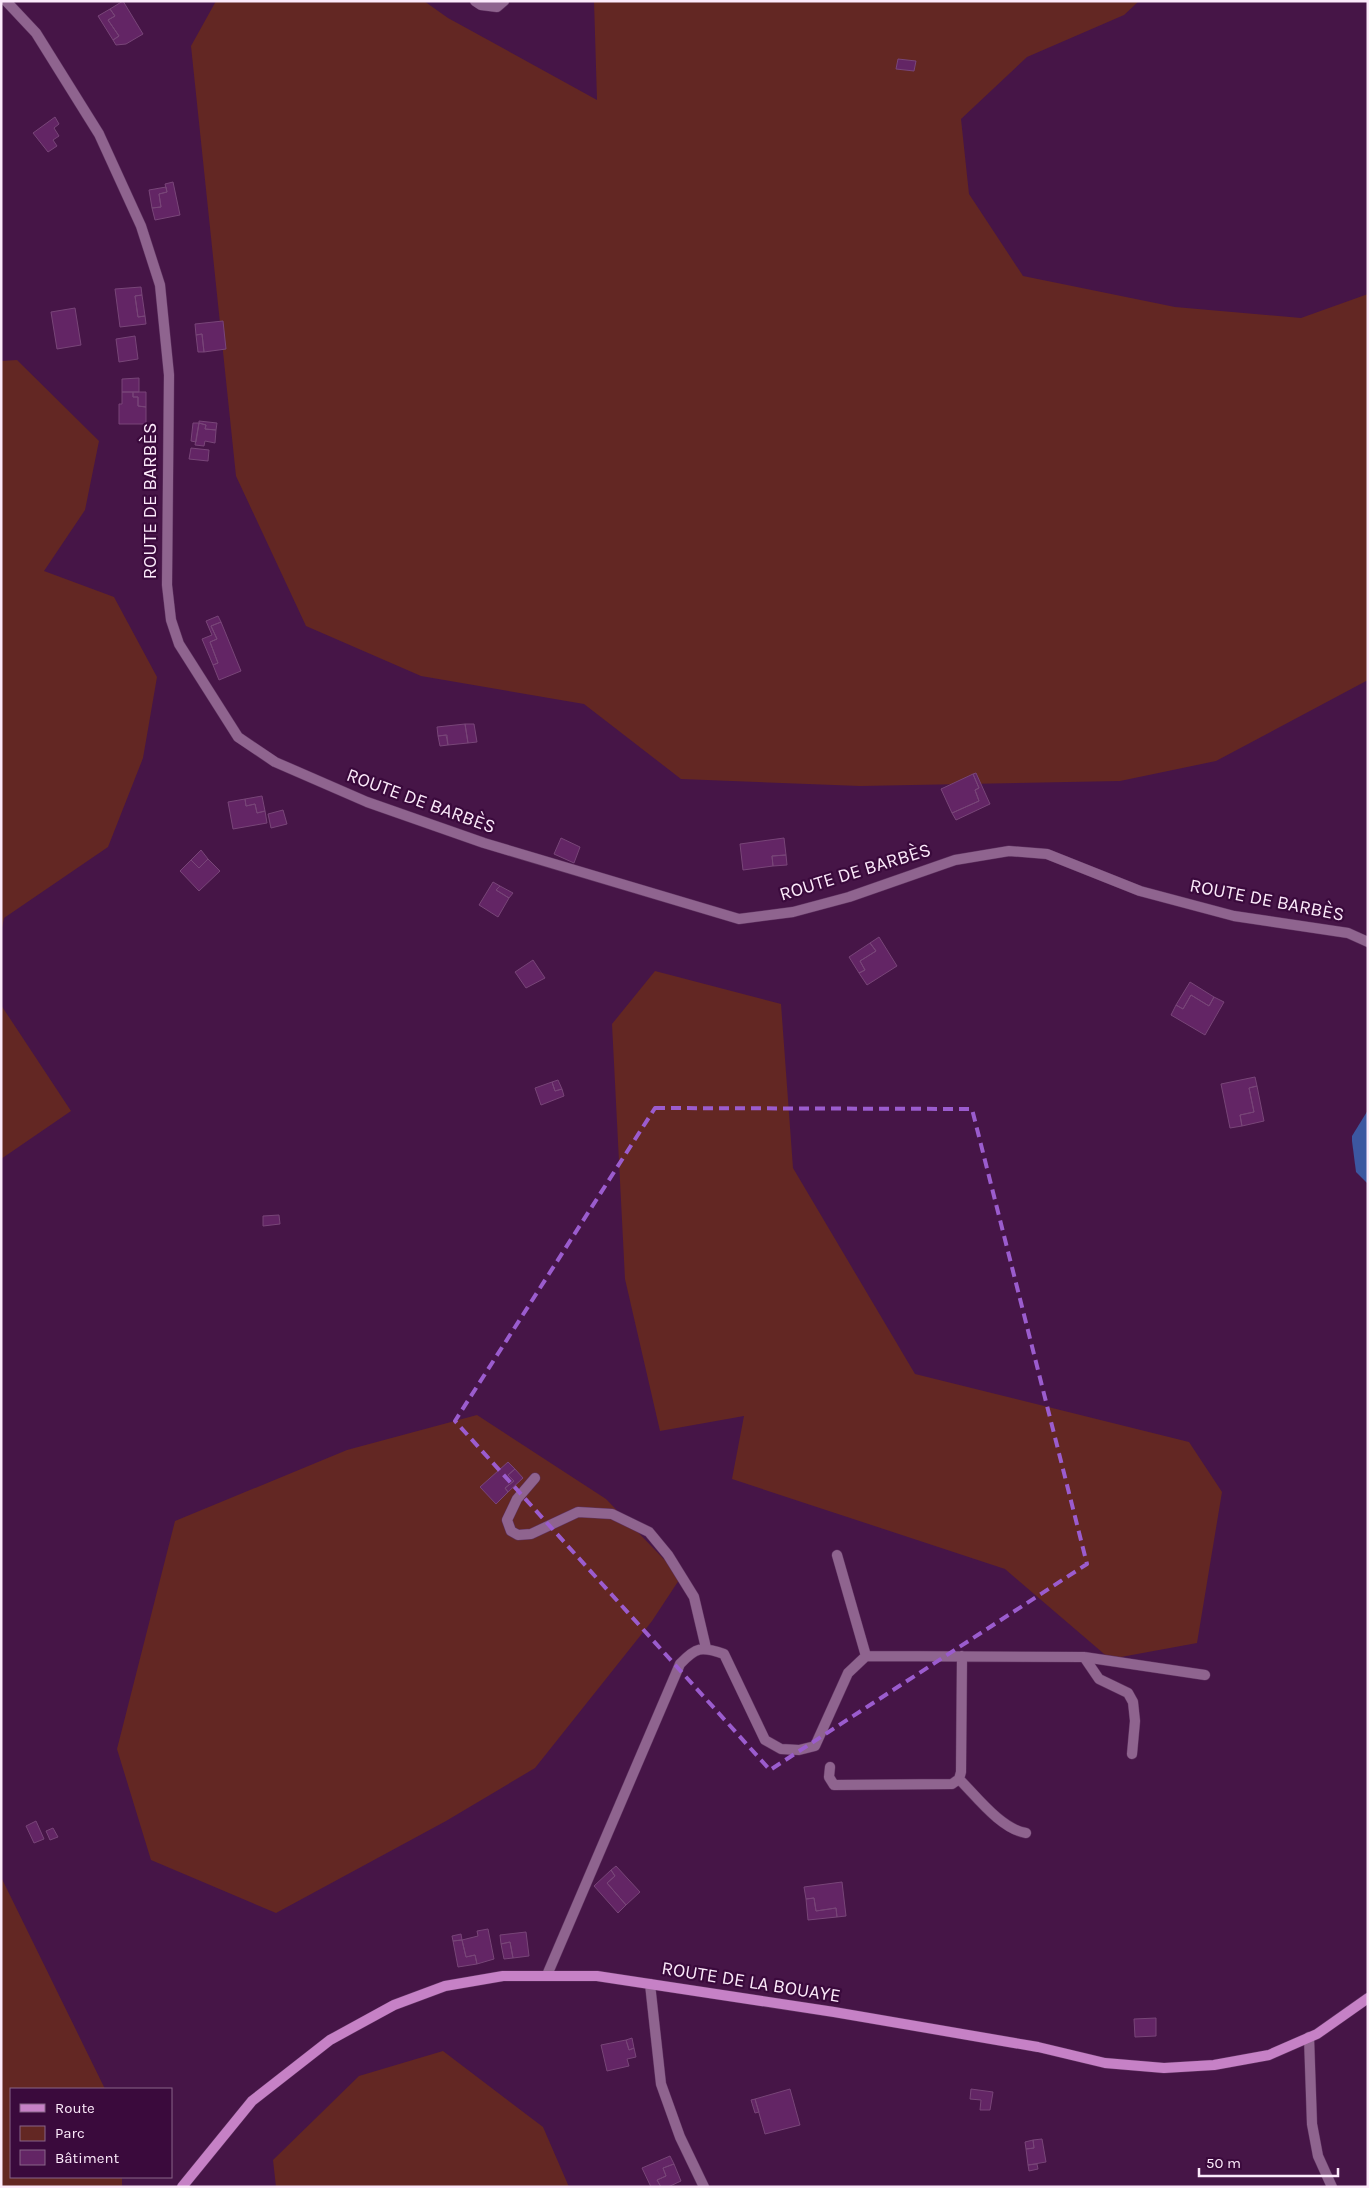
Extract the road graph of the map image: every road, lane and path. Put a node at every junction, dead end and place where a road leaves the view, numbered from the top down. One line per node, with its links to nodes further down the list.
1 (6, 1): 4 (street, ROUTE DE BARBÈS)
2 (475, 1): 3 (street)
3 (504, 1)
4 (1368, 942)
5 (535, 1478): 7 (street)
6 (838, 1555): 8 (street)
7 (706, 1648): 8 (street); 16 (street)
8 (866, 1656): 9 (street)
9 (962, 1656): 10 (street); 14 (street)
10 (1084, 1657): 11 (street); 12 (street)
11 (1205, 1675)
12 (1132, 1754)
13 (830, 1767): 14 (street)
14 (959, 1779): 15 (street)
15 (1026, 1833)
16 (547, 1976): 17 (main road, ROUTE DE LA BOUAYE); 20 (main road, ROUTE DE LA BOUAYE)
17 (650, 1984): 19 (main road, ROUTE DE LA BOUAYE); 21 (street)
18 (1368, 1998): 19 (main road, ROUTE DE LA BOUAYE)
19 (1310, 2037): 22 (street)
20 (182, 2187)
21 (704, 2187)
22 (1332, 2187)

